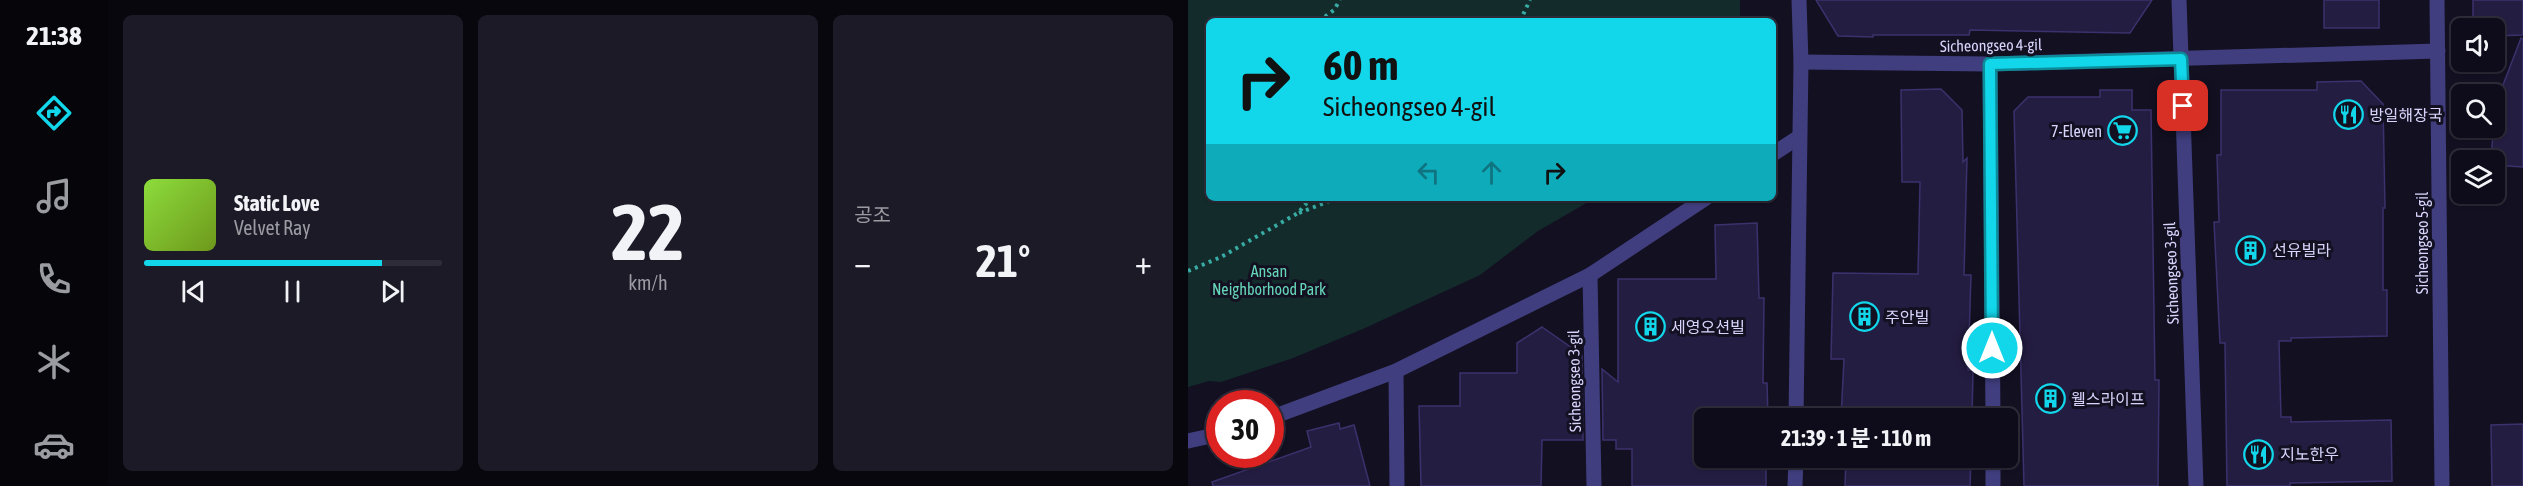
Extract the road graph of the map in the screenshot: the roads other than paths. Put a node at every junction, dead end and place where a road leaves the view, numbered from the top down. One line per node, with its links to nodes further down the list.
1 (1799, 0): 6 (street)
2 (2179, 0): 5 (street)
3 (2437, 0): 4 (street, Sicheongseo 5-gil)
4 (2438, 51): 5 (street, Sicheongseo 4-gil); 25 (street, Sicheongseo 5-gil)
5 (2181, 59): 7 (street, Sicheongseo 4-gil); 24 (street, Sicheongseo 3-gil)
6 (1801, 62): 7 (street, Sicheongseo 4-gil); 8 (street)
7 (1990, 64): 14 (street)
8 (1799, 137): 9 (street); 13 (street)
9 (1776, 152)
10 (1701, 201): 11 (street)
11 (1590, 275): 12 (street); 21 (street, Sicheongseo 3-gil)
12 (1396, 371): 15 (street); 20 (street)
13 (1796, 408)
14 (1993, 408)
15 (1284, 413)
16 (1206, 437): 17 (street)
17 (1188, 441)
18 (1796, 468): 22 (street)
19 (1993, 468): 23 (street)
20 (1397, 486)
21 (1594, 486)
22 (1796, 486)
23 (1994, 486)
24 (2196, 486)
25 (2442, 486)

